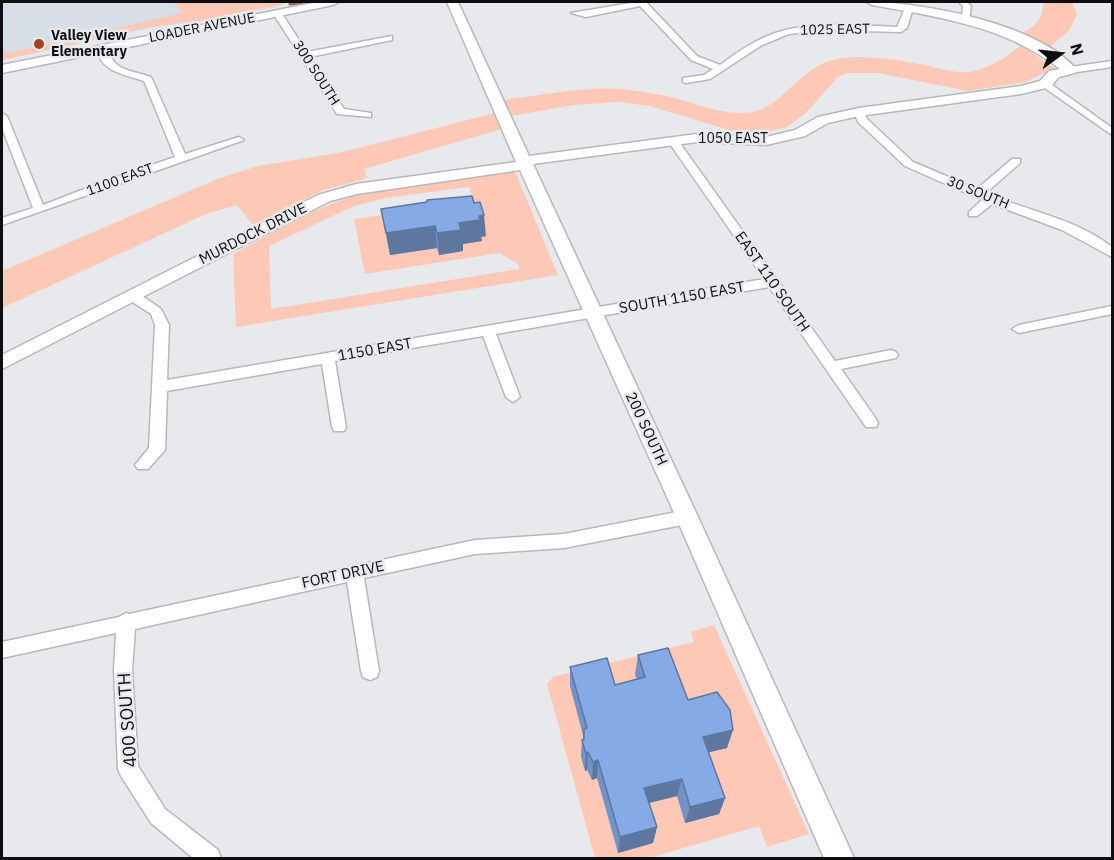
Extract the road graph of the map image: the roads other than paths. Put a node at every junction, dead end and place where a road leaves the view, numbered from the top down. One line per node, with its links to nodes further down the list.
1 (333, 2): 7 (street, LOADER AVENUE)
2 (454, 2): 27 (street, 200 SOUTH)
3 (642, 2): 8 (street); 14 (street)
4 (872, 2): 6 (street)
5 (963, 2): 9 (street)
6 (909, 8): 9 (street); 14 (street, 1025 EAST)
7 (277, 13): 11 (street, LOADER AVENUE); 12 (street, 300 SOUTH)
8 (574, 13)
9 (966, 19): 16 (street)
10 (389, 38): 12 (street)
11 (102, 48): 15 (street, LOADER AVENUE); 25 (street)
12 (304, 55): 20 (street, 300 SOUTH)
13 (1113, 64): 16 (street)
14 (720, 68): 17 (street, 1025 EAST)
15 (2, 69)
16 (1070, 70): 18 (street, 1050 EAST)
17 (686, 80)
18 (1045, 84): 19 (street, 1050 EAST); 22 (street)
19 (859, 112): 24 (street, 1050 EAST); 28 (street, 30 SOUTH)
20 (367, 115)
21 (2, 116): 29 (street)
22 (1111, 131)
23 (239, 140): 25 (street, 1100 EAST)
24 (673, 141): 27 (street, 1050 EAST); 33 (street, EAST 110 SOUTH)
25 (182, 158): 29 (street, 1100 EAST)
26 (1016, 161): 28 (street)
27 (524, 163): 34 (street, MURDOCK DRIVE); 36 (street, 200 SOUTH)
28 (984, 196): 30 (street); 32 (street, 30 SOUTH)
29 (39, 210): 31 (street, 1100 EAST)
30 (973, 214)
31 (2, 222)
32 (1113, 254)
33 (772, 282): 36 (street, SOUTH 1150 EAST); 42 (street, EAST 110 SOUTH)
34 (133, 296): 41 (street, MURDOCK DRIVE); 43 (street)
35 (1113, 310): 37 (street)
36 (592, 313): 38 (street, 1150 EAST); 48 (street, 200 SOUTH)
37 (1019, 329)
38 (488, 331): 40 (street, 1150 EAST); 44 (street)
39 (891, 355): 42 (street)
40 (328, 358): 43 (street, 1150 EAST); 46 (street)
41 (2, 363)
42 (831, 366): 45 (street, EAST 110 SOUTH)
43 (158, 387): 47 (street)
44 (513, 397)
45 (871, 423)
46 (339, 428)
47 (143, 465)
48 (687, 517): 49 (street, FORT DRIVE); 54 (street, 200 SOUTH)
49 (354, 572): 50 (street, FORT DRIVE); 52 (street)
50 (126, 621): 51 (street, FORT DRIVE); 53 (street, 400 SOUTH)
51 (2, 650)
52 (370, 671)
53 (210, 858)
54 (838, 858)

